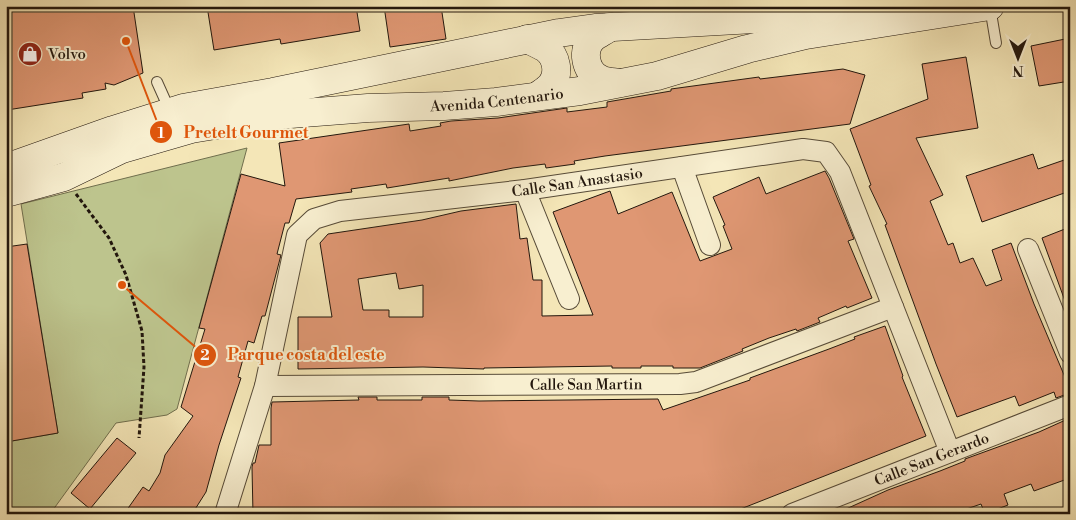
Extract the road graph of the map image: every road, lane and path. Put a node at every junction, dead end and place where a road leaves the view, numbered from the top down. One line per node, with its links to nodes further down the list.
1 (852, 6): 3 (main road)
2 (990, 6): 5 (lane); 7 (main road, Avenida Centenario)
3 (610, 28): 4 (main road); 7 (main road)
4 (527, 40): 8 (main road); 9 (main road)
5 (996, 43)
6 (157, 82): 9 (lane)
7 (619, 83): 8 (main road, Avenida Centenario)
8 (539, 96): 12 (main road, Avenida Centenario)
9 (170, 112): 11 (main road)
10 (682, 167): 13 (street, Calle San Anastasio); 15 (street); 18 (street, Calle San Anastasio)
11 (6, 168)
12 (64, 177): 14 (main road, Avenida Centenario); 22 (path)
13 (526, 190): 17 (street); 20 (street, Calle San Anastasio)
14 (6, 193)
15 (710, 245)
16 (1028, 249): 19 (street)
17 (569, 299)
18 (893, 307): 20 (street, Calle San Martin); 23 (street, Calle San Anastasio)
19 (1070, 353)
20 (265, 386): 24 (street, Calle San Anastasio)
21 (1070, 405): 23 (street, Calle San Gerardo)
22 (139, 438)
23 (950, 452): 25 (street, Calle San Gerardo)
24 (226, 514)
25 (792, 514)

